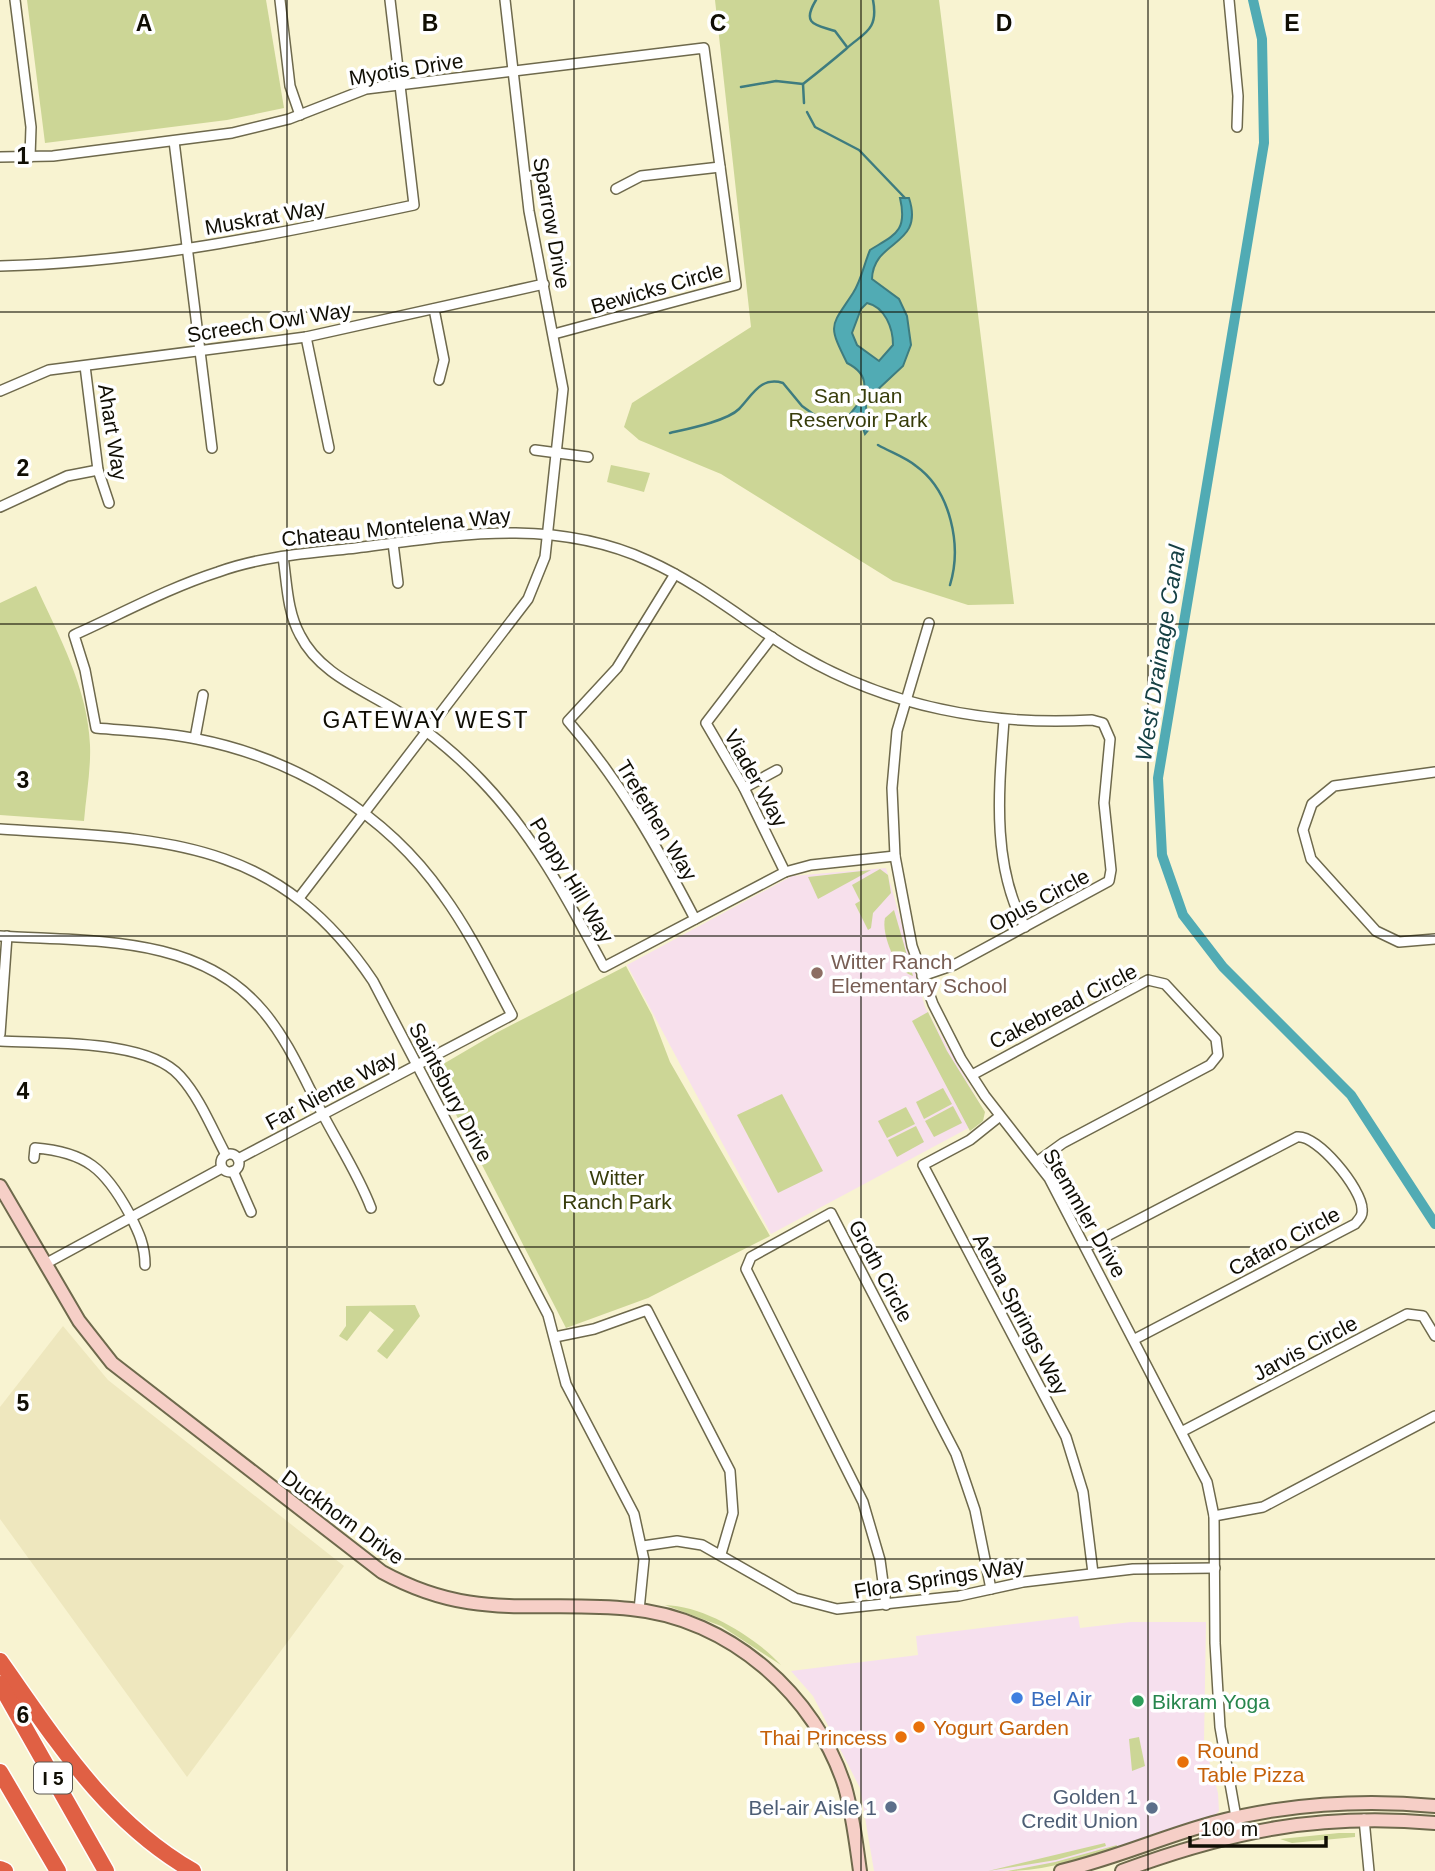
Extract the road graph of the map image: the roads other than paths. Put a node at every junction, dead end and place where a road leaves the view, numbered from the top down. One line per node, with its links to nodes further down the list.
1 (15, 0): 12 (street)
2 (280, 0): 8 (street)
3 (390, 0): 7 (street)
4 (505, 0): 6 (street, Sparrow Drive)
5 (1229, 0): 9 (street)
6 (511, 71): 7 (street, Myotis Drive); 13 (street, Myotis Drive); 17 (street, Sparrow Drive)
7 (400, 85): 8 (street, Myotis Drive); 15 (street, Muskrat Way)
8 (300, 115): 10 (street, Myotis Drive)
9 (1237, 127)
10 (174, 141): 12 (street, Myotis Drive); 15 (street)
11 (0, 157): 12 (street, Myotis Drive)
12 (30, 157)
13 (720, 167): 14 (street); 19 (street, Bewicks Circle)
14 (617, 190)
15 (188, 248): 16 (street, Muskrat Way); 21 (street)
16 (0, 266)
17 (544, 284): 18 (street, Screech Owl Way); 19 (street, Sparrow Drive)
18 (434, 309): 20 (street, Screech Owl Way); 23 (street)
19 (554, 334): 28 (street, Sparrow Drive)
20 (306, 337): 21 (street, Screech Owl Way); 26 (street)
21 (202, 352): 22 (street, Screech Owl Way); 25 (street)
22 (85, 366): 24 (street, Screech Owl Way); 30 (street, Ahart Way)
23 (439, 380)
24 (0, 391)
25 (212, 448)
26 (329, 448)
27 (536, 450): 28 (street)
28 (557, 452): 29 (street); 33 (street, Sparrow Drive)
29 (588, 457)
30 (98, 470): 31 (street, Ahart Way); 32 (street)
31 (109, 503)
32 (0, 506)
33 (548, 533): 34 (street, Chateau Montelena Way); 36 (street, Chateau Montelena Way); 44 (street, Sparrow Drive)
34 (393, 543): 35 (street, Chateau Montelena Way); 37 (street)
35 (283, 557): 39 (street, Chateau Montelena Way); 44 (street, Poppy Hill Way)
36 (675, 574): 40 (street, Chateau Montelena Way); 54 (street, Trefethen Way)
37 (398, 583)
38 (929, 623): 42 (street, Stemmler Drive)
39 (74, 635): 45 (street, Far Niente Way)
40 (772, 637): 42 (street, Chateau Montelena Way); 48 (street, Viader Way)
41 (203, 695): 45 (street)
42 (906, 701): 43 (street, Opus Circle); 51 (street, Stemmler Drive)
43 (1004, 720): 55 (street); 55 (street, Opus Circle)
44 (426, 731): 49 (street, Sparrow Drive); 54 (street, Poppy Hill Way)
45 (195, 738): 49 (street, Far Niente Way)
46 (778, 770): 48 (street)
47 (1435, 772): 57 (street)
48 (744, 788): 52 (street, Viader Way)
49 (363, 814): 53 (street, Sparrow Drive); 61 (street, Far Niente Way)
50 (0, 829): 53 (street, Saintsbury Drive)
51 (895, 856): 52 (street, Poppy Hill Way); 58 (street, Stemmler Drive)
52 (785, 872): 54 (street, Poppy Hill Way)
53 (299, 898): 61 (street, Saintsbury Drive)
54 (695, 919)
55 (1025, 927): 58 (street, Opus Circle)
56 (4, 936): 59 (street); 63 (street)
57 (1435, 939)
58 (922, 976): 62 (street, Stemmler Drive)
59 (0, 1034)
60 (0, 1041): 65 (street)
61 (417, 1065): 63 (street, Far Niente Way); 79 (street, Saintsbury Drive)
62 (972, 1075): 64 (street, Stemmler Drive); 68 (street, Cakebread Circle)
63 (323, 1115): 67 (street, Far Niente Way); 72 (street)
64 (1000, 1116): 68 (street, Stemmler Drive); 87 (street, Aetna Springs Way)
65 (226, 1155): 67 (street); 69 (street)
66 (34, 1158): 74 (street)
67 (238, 1159): 70 (street)
68 (1038, 1161): 75 (street, Stemmler Drive)
69 (222, 1168): 70 (street); 74 (street)
70 (233, 1171): 73 (street)
71 (0, 1186): 76 (street, Duckhorn Drive)
72 (371, 1208)
73 (251, 1212)
74 (130, 1216): 76 (street); 77 (street)
75 (1086, 1247): 80 (street, Stemmler Drive); 80 (street, Cafaro Circle)
76 (45, 1264): 90 (street, Duckhorn Drive)
77 (145, 1265)
78 (1435, 1336): 82 (street, Jarvis Circle)
79 (555, 1337): 84 (street, Saintsbury Drive); 85 (street)
80 (1135, 1339): 82 (street, Stemmler Drive)
81 (1435, 1416): 83 (street)
82 (1184, 1432): 83 (street, Stemmler Drive)
83 (1214, 1516): 86 (street, Stemmler Drive)
84 (643, 1546): 85 (street, Flora Springs Way); 90 (street, Saintsbury Drive)
85 (721, 1553): 89 (street, Flora Springs Way)
86 (1215, 1568): 87 (street, Flora Springs Way); 95 (street, Stemmler Drive)
87 (1093, 1573): 88 (street, Flora Springs Way)
88 (991, 1589): 89 (street, Flora Springs Way); 89 (street, Groth Circle)
89 (886, 1605)
90 (639, 1610): 104 (street, Duckhorn Drive)
91 (0, 1661): 103 (highway)
92 (0, 1684): 102 (highway, I 5)
93 (0, 1772): 101 (highway, I 5)
94 (1435, 1806): 95 (street)
95 (1237, 1818): 98 (street, Stemmler Drive); 105 (street)
96 (1364, 1819): 97 (street); 98 (street); 107 (street)
97 (1435, 1823)
98 (1239, 1834): 106 (street)
99 (0, 1869): 100 (highway)
100 (5, 1871)
101 (58, 1871)
102 (106, 1871)
103 (193, 1871)
104 (860, 1871)
105 (1061, 1871)
106 (1122, 1871)
107 (1369, 1871)

